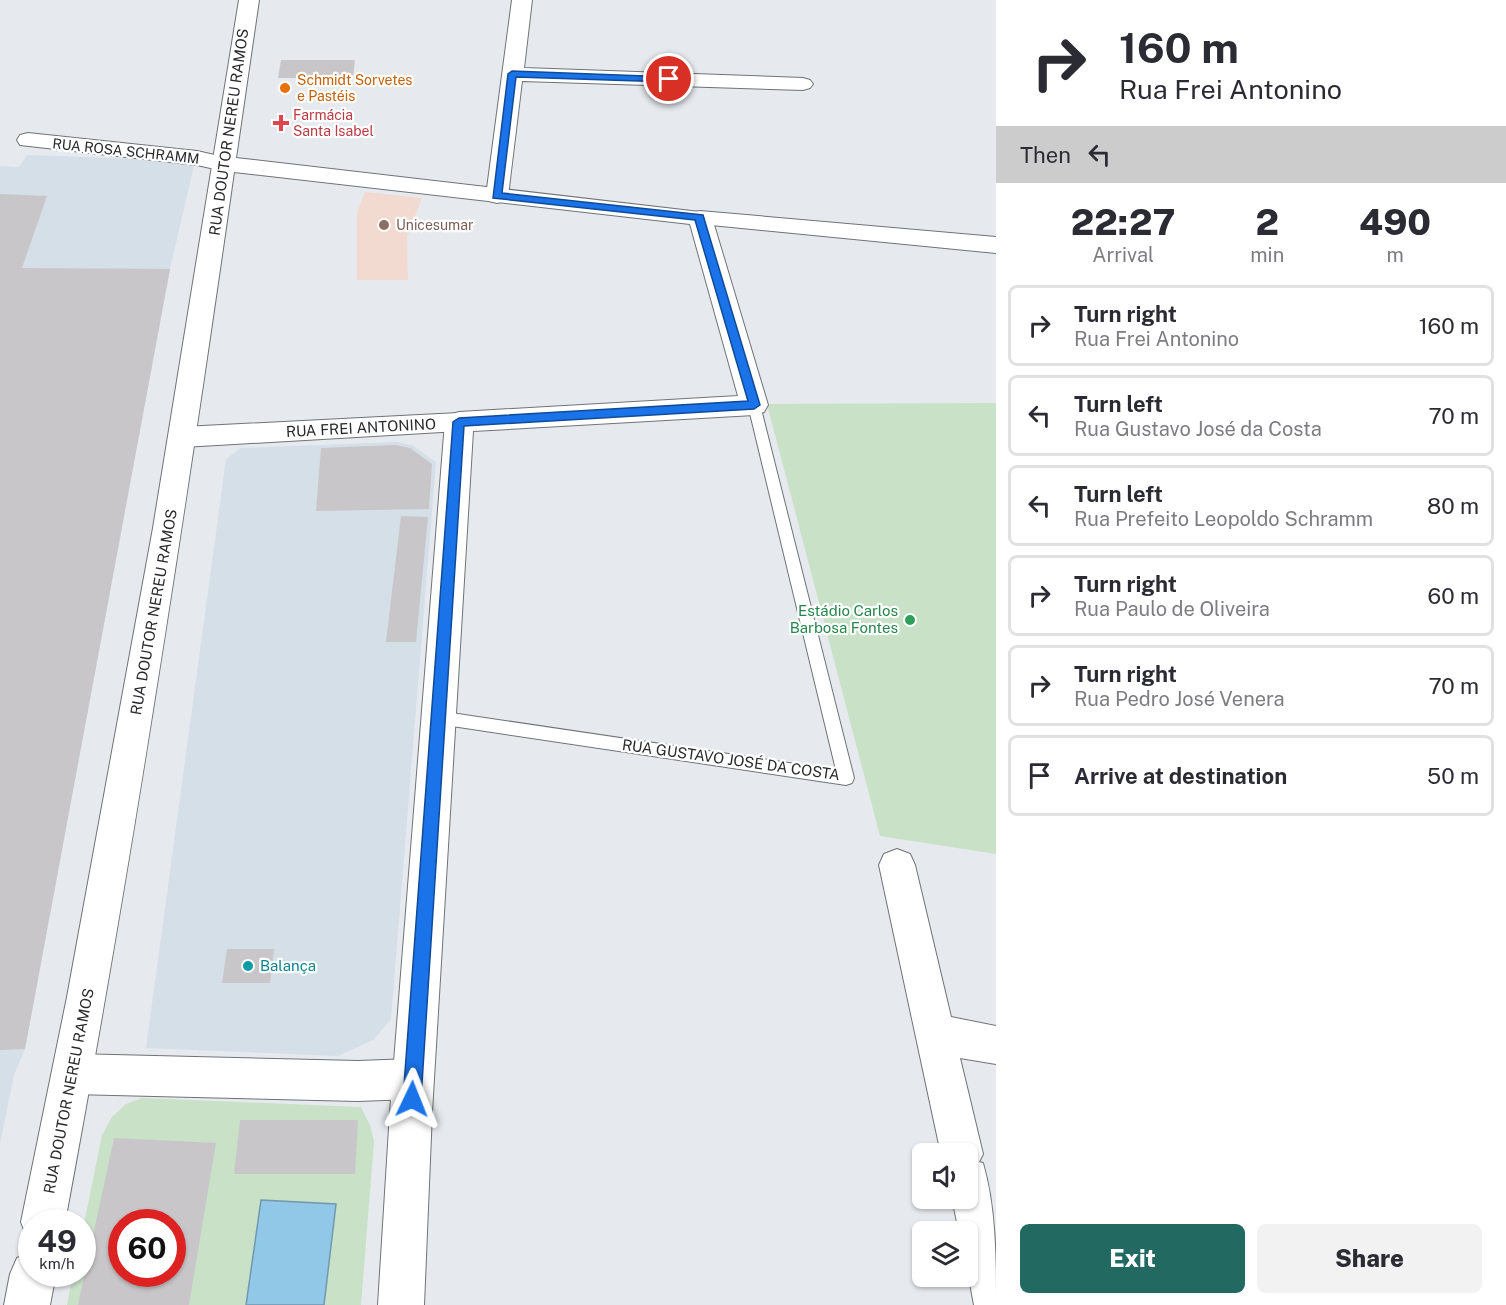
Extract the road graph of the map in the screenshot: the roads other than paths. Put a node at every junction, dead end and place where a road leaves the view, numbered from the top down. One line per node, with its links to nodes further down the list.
1 (249, 0): 6 (main road, RUA DOUTOR NEREU RAMOS)
2 (522, 0): 3 (street)
3 (512, 74): 4 (street); 7 (street)
4 (803, 84)
5 (28, 140): 6 (street, RUA ROSA SCHRAMM)
6 (224, 164): 7 (main road); 12 (main road, RUA DOUTOR NEREU RAMOS)
7 (497, 196): 8 (main road)
8 (700, 218): 9 (main road); 10 (main road, RUA GUSTAVO JOSÉ DA COSTA)
9 (996, 245)
10 (754, 405): 11 (main road, RUA FREI ANTONINO); 13 (lane, RUA GUSTAVO JOSÉ DA COSTA)
11 (459, 422): 12 (street, RUA FREI ANTONINO); 13 (main road)
12 (183, 437): 17 (main road, RUA DOUTOR NEREU RAMOS)
13 (438, 718): 18 (main road)
14 (897, 865): 15 (street)
15 (935, 1034): 16 (street); 19 (street)
16 (996, 1045)
17 (73, 1074): 18 (street); 20 (main road, RUA DOUTOR NEREU RAMOS)
18 (412, 1079): 25 (main road)
19 (960, 1143)
20 (46, 1209)
21 (975, 1209): 23 (street)
22 (30, 1287): 24 (main road)
23 (996, 1304)
24 (27, 1305)
25 (400, 1305)

